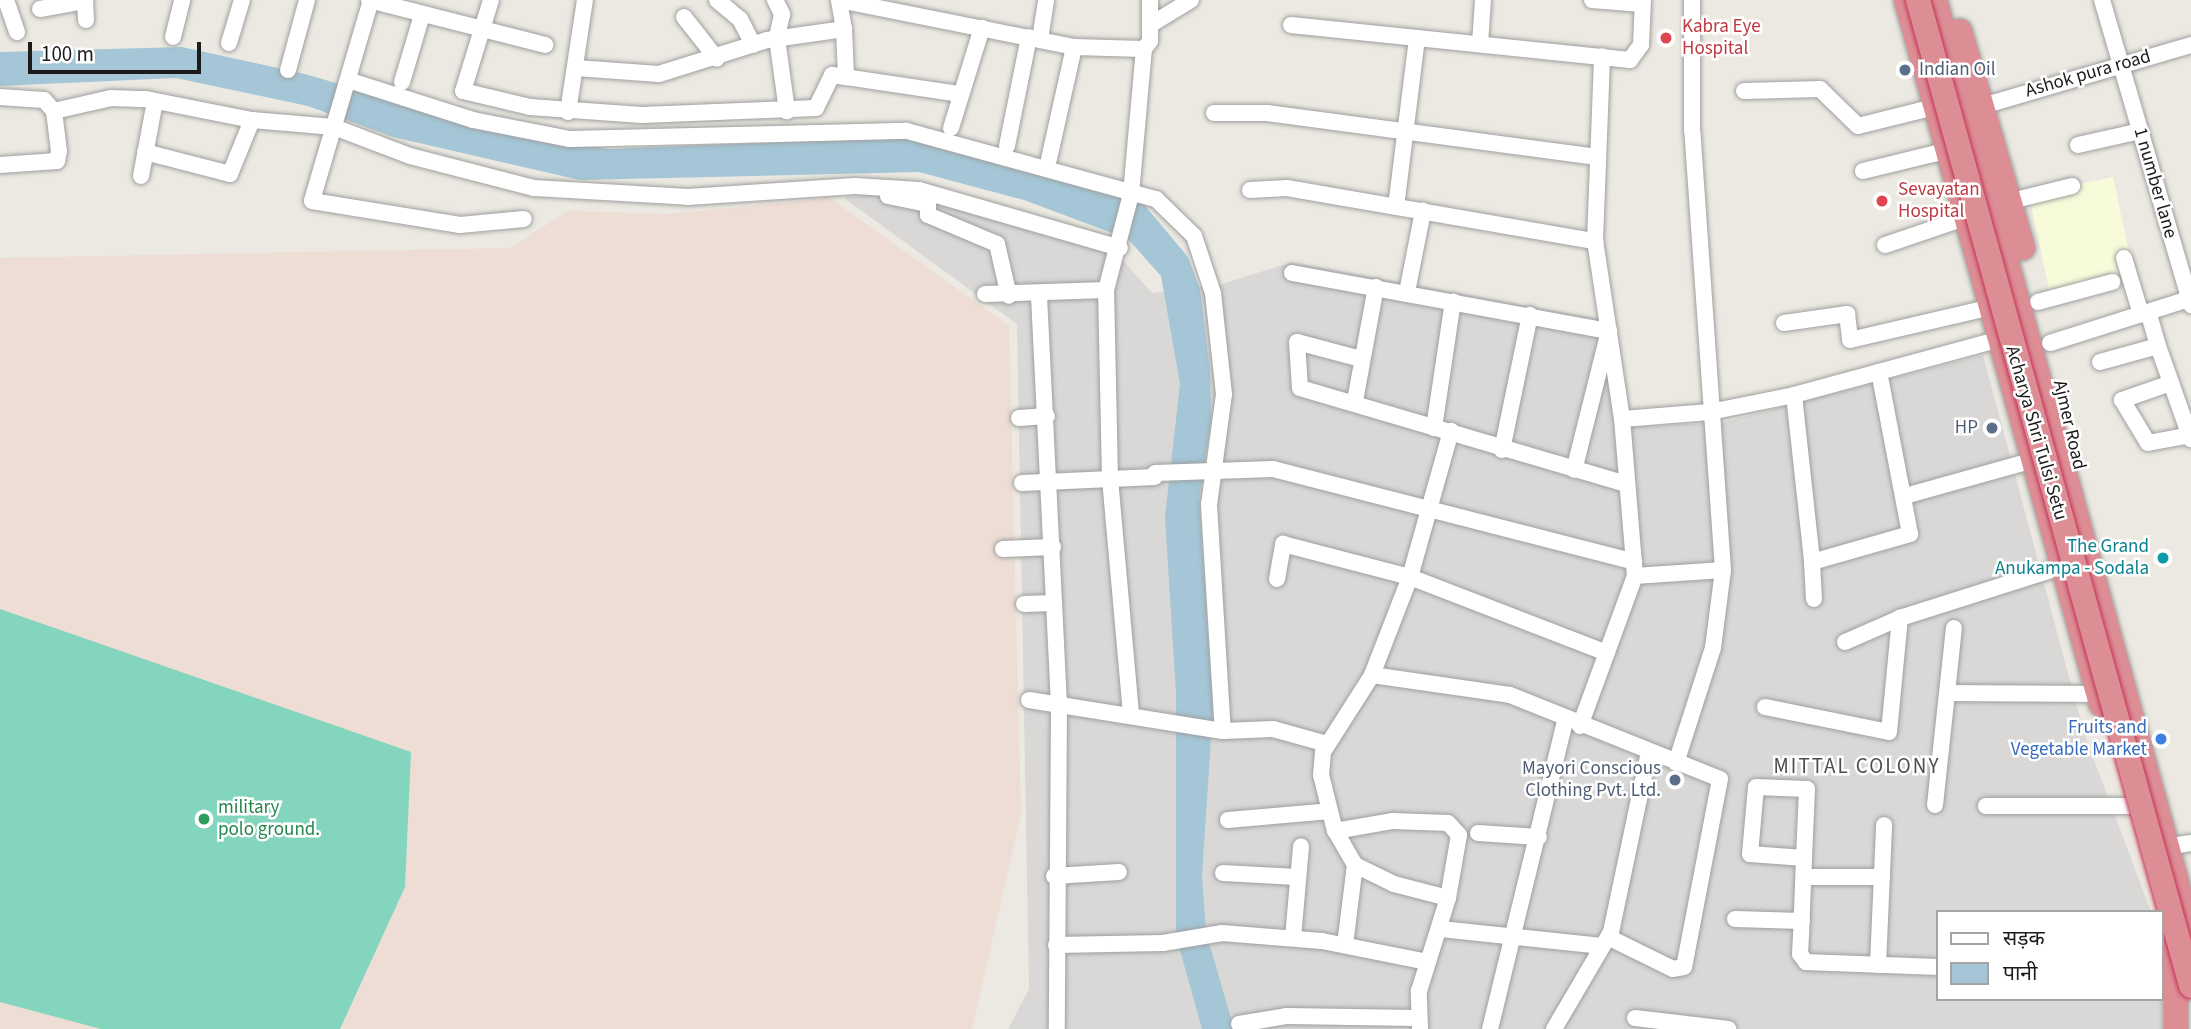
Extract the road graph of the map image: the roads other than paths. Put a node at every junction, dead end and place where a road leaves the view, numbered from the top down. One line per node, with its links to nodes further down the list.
1 (182, 0): 35 (street)
2 (242, 0): 39 (street)
3 (307, 0): 50 (street)
4 (370, 0): 26 (street); 52 (street)
5 (491, 0): 33 (street)
6 (717, 0): 42 (street)
7 (775, 0): 36 (street)
8 (1046, 0): 37 (street)
9 (1150, 0): 29 (street)
10 (1192, 0): 29 (street)
11 (1483, 0): 40 (street)
12 (1592, 0): 22 (street)
13 (1692, 0): 116 (street)
14 (1906, 0): 59 (highway, Ajmer Road)
15 (1918, 0): 196 (highway, Acharya Shri Tulsi Setu, bridge)
16 (1935, 0): 131 (highway, Acharya Shri Tulsi Setu)
17 (1950, 0): 58 (highway, Ajmer Road)
18 (2102, 0): 48 (street, 1 number lane)
19 (85, 1): 25 (street); 28 (street)
20 (582, 1): 49 (street)
21 (839, 1): 24 (street); 32 (street)
22 (1642, 2): 46 (street)
23 (5, 6): 34 (street)
24 (897, 6): 31 (street)
25 (40, 9)
26 (422, 15): 33 (street); 53 (street)
27 (684, 17): 47 (street)
28 (86, 20)
29 (1150, 25): 45 (street)
30 (1291, 25): 38 (street)
31 (982, 28): 37 (street); 55 (street)
32 (844, 29): 36 (street); 51 (street)
33 (481, 31): 41 (street); 62 (street)
34 (17, 32)
35 (173, 37)
36 (777, 38): 42 (street); 61 (street)
37 (1035, 38): 44 (street); 70 (street)
38 (1417, 38): 40 (street); 68 (street)
39 (229, 43)
40 (1480, 44): 46 (street)
41 (545, 45)
42 (753, 45): 47 (street)
43 (2191, 45): 48 (street, Ashok pura road)
44 (1074, 47): 45 (street); 74 (street)
45 (1144, 49): 80 (street)
46 (1602, 56): 73 (street)
47 (717, 59): 49 (street)
48 (2123, 65): 58 (street, Ashok pura road); 67 (street, 1 number lane)
49 (576, 68): 62 (street)
50 (288, 70)
51 (846, 76): 55 (street); 61 (street)
52 (347, 82): 65 (street); 80 (street)
53 (402, 82)
54 (1744, 90): 59 (street)
55 (959, 94): 66 (street)
56 (0, 97): 60 (street)
57 (155, 101): 60 (street); 64 (street); 72 (street)
58 (1986, 105): 82 (highway, Ajmer Road)
59 (1934, 107): 71 (highway, Ajmer Road)
60 (54, 111): 75 (street)
61 (787, 111): 62 (street)
62 (569, 112)
63 (1214, 113): 68 (street)
64 (252, 120): 65 (street); 72 (street)
65 (334, 128): 85 (street); 88 (street)
66 (951, 128)
67 (2140, 131): 69 (street); 101 (street, 1 number lane)
68 (1410, 135): 73 (street); 83 (street)
69 (2078, 145)
70 (1007, 146)
71 (1945, 151): 76 (street); 86 (highway, Ajmer Road)
72 (145, 152): 77 (street)
73 (1597, 158): 87 (street)
74 (1049, 159)
75 (0, 165)
76 (1863, 171)
77 (141, 176)
78 (2072, 186): 82 (street)
79 (1250, 190): 83 (street)
80 (1131, 192): 88 (street); 125 (street)
81 (886, 195): 97 (street)
82 (2011, 201): 100 (highway, Ajmer Road)
83 (1396, 207): 84 (street)
84 (1423, 211): 87 (street); 95 (street)
85 (524, 219)
86 (1962, 219): 89 (street); 102 (highway, Ajmer Road)
87 (1595, 241): 106 (street)
88 (1121, 245): 94 (street)
89 (1885, 245)
90 (2124, 258): 103 (street)
91 (1292, 273): 93 (street)
92 (2112, 282): 100 (street)
93 (1376, 287): 95 (street); 110 (street)
94 (1106, 290): 98 (street); 127 (street)
95 (1407, 292): 99 (street)
96 (985, 294): 97 (street)
97 (1009, 296): 98 (street)
98 (1039, 296): 117 (street)
99 (1453, 301): 104 (street); 120 (street)
100 (2038, 302): 108 (highway, Ajmer Road)
101 (2190, 302): 103 (street)
102 (1987, 308): 105 (street); 107 (highway, Ajmer Road)
103 (2145, 313): 108 (street); 109 (street)
104 (1530, 315): 106 (street); 123 (street)
105 (1784, 323)
106 (1609, 331): 119 (street); 126 (street)
107 (1996, 340): 112 (street); 124 (highway, Ajmer Road)
108 (2050, 343): 131 (highway, Ajmer Road)
109 (2158, 346): 111 (street); 113 (street)
110 (1361, 359): 115 (street); 115 (street)
111 (2100, 362)
112 (1879, 372): 114 (street); 132 (street)
113 (2171, 383): 122 (street); 122 (street)
114 (1794, 395): 116 (street); 136 (street)
115 (1355, 401): 120 (street)
116 (1710, 412): 119 (street); 139 (street)
117 (1047, 416): 118 (street); 128 (street)
118 (1019, 418)
119 (1622, 419): 130 (street)
120 (1434, 428): 121 (street)
121 (1451, 431): 123 (street); 133 (street)
122 (2191, 437)
123 (1502, 450): 126 (street)
124 (2030, 461): 132 (street); 137 (highway, Ajmer Road)
125 (1214, 470): 127 (street); 133 (street); 157 (street)
126 (1574, 470): 130 (street)
127 (1110, 479): 128 (street); 155 (street)
128 (1050, 481): 129 (street); 134 (street)
129 (1022, 483)
130 (1628, 484): 138 (street)
131 (2075, 495): 171 (highway, Ajmer Road)
132 (1905, 496): 136 (street)
133 (1432, 509): 138 (street); 140 (street)
134 (1053, 547): 135 (street); 143 (street)
135 (1003, 549)
136 (1812, 562): 142 (street)
137 (2061, 567): 145 (street); 151 (highway, Ajmer Road)
138 (1635, 569): 139 (street); 148 (street)
139 (1723, 570): 160 (street)
140 (1409, 577): 141 (street); 148 (street); 149 (street)
141 (1277, 579)
142 (1814, 598)
143 (1054, 603): 144 (street); 154 (street)
144 (1024, 604)
145 (1900, 618): 147 (street); 153 (street)
146 (1954, 628): 150 (street)
147 (1845, 642)
148 (1607, 653): 156 (street)
149 (1372, 674): 156 (street); 158 (street)
150 (1950, 693): 151 (street); 161 (street)
151 (2098, 694): 163 (highway, Ajmer Road)
152 (1030, 700): 154 (street)
153 (1765, 707)
154 (1059, 708): 155 (street); 176 (street)
155 (1130, 714): 157 (street)
156 (1573, 723): 159 (street); 169 (street)
157 (1223, 731): 158 (street)
158 (1327, 744): 164 (street)
159 (1649, 752): 160 (street); 189 (street)
160 (1676, 763): 189 (street)
161 (1935, 805)
162 (1986, 806): 163 (street)
163 (2130, 806): 171 (highway, Ajmer Road)
164 (1330, 811): 165 (street); 167 (street)
165 (1227, 820)
166 (1884, 825): 179 (street)
167 (1335, 831): 173 (street); 180 (street)
168 (1478, 833): 169 (street)
169 (1539, 836): 188 (street)
170 (1301, 846): 177 (street)
171 (2167, 847): 181 (highway, Ajmer Road); 186 (highway, Ajmer Road)
172 (1804, 858): 172 (street); 178 (street)
173 (1355, 865): 180 (street); 191 (street)
174 (1119, 872): 176 (street)
175 (1223, 873): 177 (street)
176 (1054, 876): 190 (street)
177 (1297, 877): 187 (street)
178 (1804, 877): 179 (street); 183 (street)
179 (1882, 877): 193 (street)
180 (1448, 898): 184 (street)
181 (2159, 910)
182 (1735, 919): 183 (street)
183 (1802, 922): 193 (street)
184 (1441, 929): 188 (street); 192 (street)
185 (2163, 934): 194 (highway)
186 (2191, 934)
187 (1293, 938): 190 (street); 191 (street)
188 (1512, 939): 189 (street); 201 (street)
189 (1605, 941): 202 (street)
190 (1056, 945): 200 (street)
191 (1345, 945): 192 (street)
192 (1426, 962): 198 (street)
193 (1878, 965): 195 (street)
194 (2168, 966): 204 (highway)
195 (1936, 967)
196 (2191, 986)
197 (1635, 1018): 203 (street)
198 (1419, 1023): 199 (street)
199 (1239, 1024)
200 (1057, 1029)
201 (1490, 1029)
202 (1554, 1029)
203 (1728, 1029)
204 (2176, 1029)

